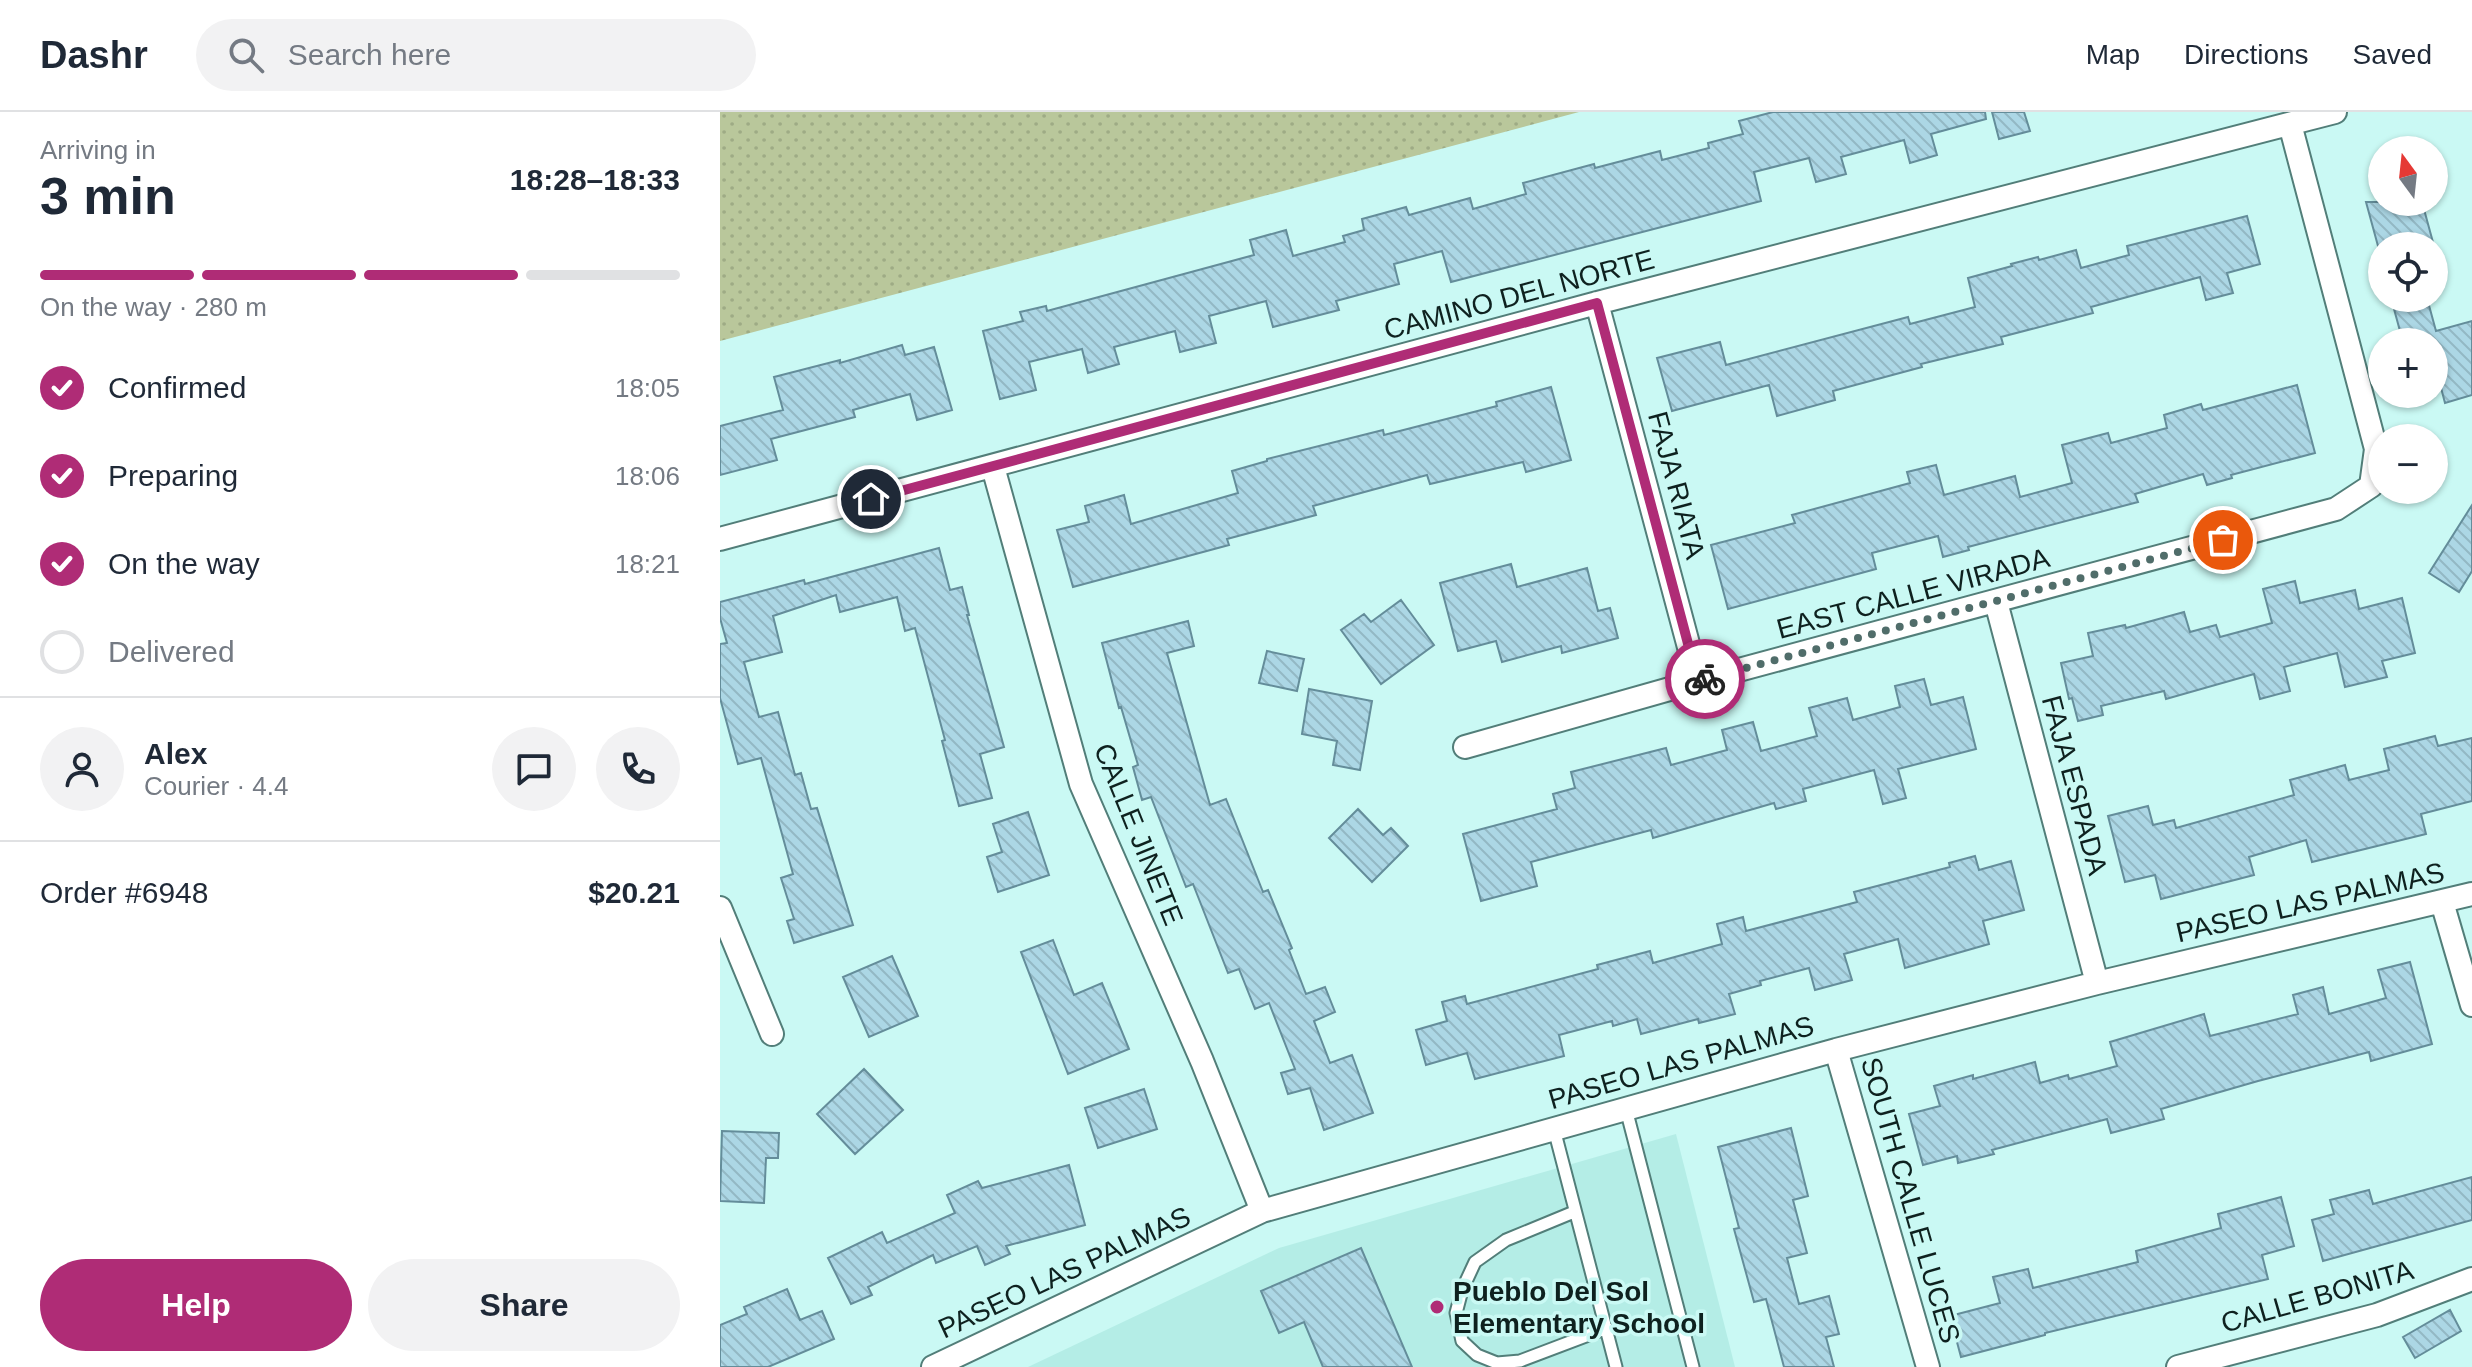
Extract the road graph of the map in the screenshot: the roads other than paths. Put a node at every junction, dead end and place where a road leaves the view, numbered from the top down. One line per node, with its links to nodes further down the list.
1 (2335, 112): 2 (street, CAMINO DEL NORTE)
2 (2290, 124): 3 (street, CAMINO DEL NORTE); 6 (street, EAST CALLE VIRADA)
3 (1597, 303): 4 (street, CAMINO DEL NORTE); 7 (street, FAJA RIATA)
4 (993, 467): 5 (street, CAMINO DEL NORTE); 18 (street, CALLE JINETE)
5 (720, 539)
6 (1996, 602): 7 (street, EAST CALLE VIRADA); 12 (street, FAJA ESPADA)
7 (1698, 681): 8 (street, EAST CALLE VIRADA)
8 (1465, 747)
9 (2472, 894): 10 (street, PASEO LAS PALMAS)
10 (2442, 902): 12 (street, PASEO LAS PALMAS); 13 (street)
11 (720, 908): 14 (street)
12 (2097, 983): 15 (street, PASEO LAS PALMAS)
13 (2472, 1005)
14 (772, 1034)
15 (1836, 1050): 16 (street, PASEO LAS PALMAS); 26 (street, SOUTH CALLE LUCES)
16 (1626, 1109): 17 (street, PASEO LAS PALMAS); 25 (lane)
17 (1554, 1129): 18 (street, PASEO LAS PALMAS); 19 (lane)
18 (1262, 1211): 22 (street, PASEO LAS PALMAS)
19 (1574, 1212): 21 (lane); 21 (lane)
20 (2472, 1279): 27 (street, CALLE BONITA)
21 (1607, 1328): 24 (lane)
22 (957, 1362): 23 (street, PASEO LAS PALMAS)
23 (933, 1367)
24 (1616, 1367)
25 (1693, 1367)
26 (1928, 1367)
27 (2178, 1367)

